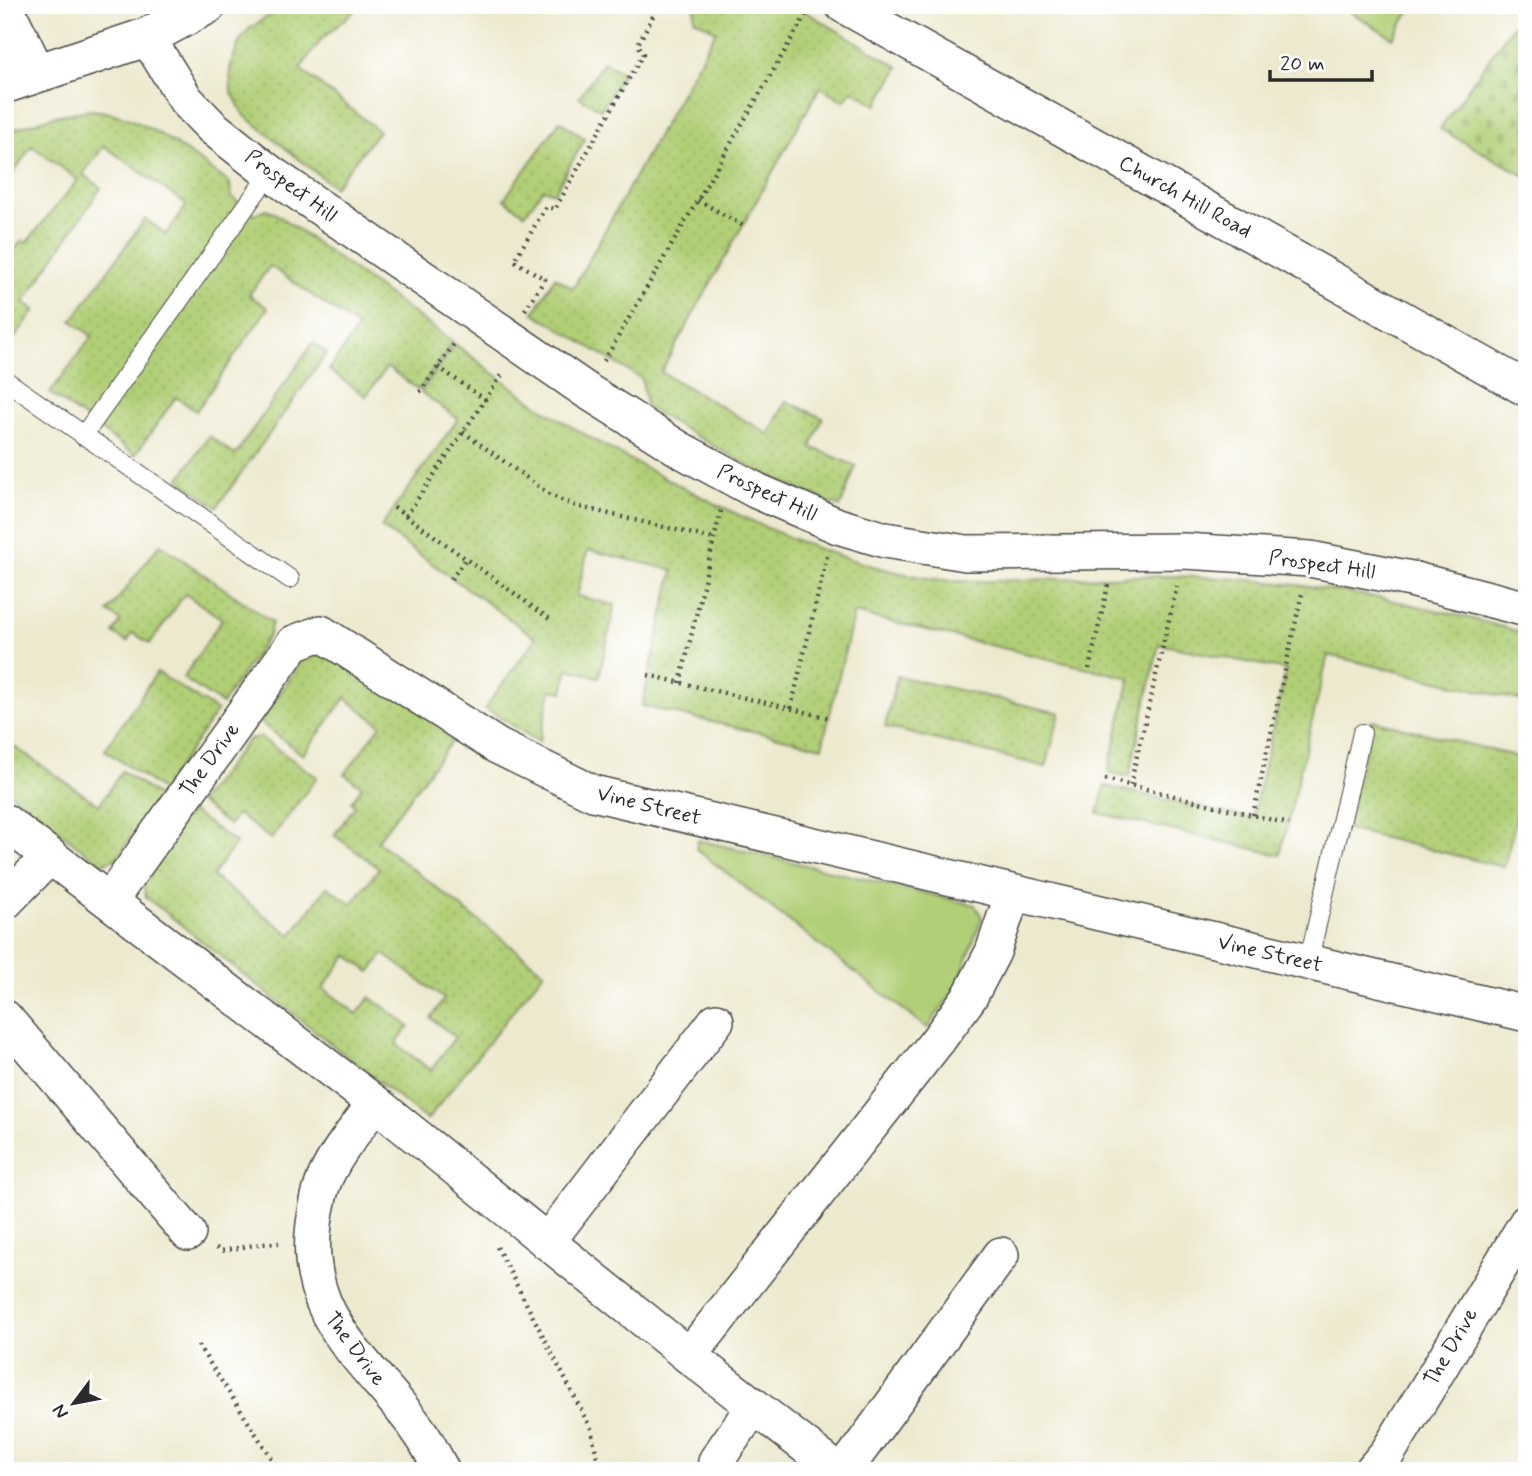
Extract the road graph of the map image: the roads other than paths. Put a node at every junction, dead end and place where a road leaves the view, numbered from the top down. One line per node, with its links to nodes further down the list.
1 (207, 5): 5 (street)
2 (843, 5): 4 (street, Church Hill Road)
3 (5, 6): 6 (street)
4 (881, 14): 9 (street, Church Hill Road)
5 (148, 37): 6 (street); 7 (street, Prospect Hill)
6 (22, 79)
7 (270, 173): 10 (lane); 12 (street, Prospect Hill)
8 (5, 380): 10 (lane)
9 (1527, 389)
10 (83, 436): 11 (lane)
11 (290, 579)
12 (1527, 609)
13 (321, 633): 17 (street, Vine Street); 18 (street, The Drive)
14 (1362, 733): 20 (lane)
15 (5, 822): 16 (street)
16 (50, 856): 18 (street); 19 (street)
17 (1013, 893): 20 (street, Vine Street); 29 (street)
18 (110, 901): 24 (street)
19 (5, 902)
20 (1308, 963): 21 (street, Vine Street)
21 (1527, 1014)
22 (5, 1018): 26 (street)
23 (716, 1021): 27 (street)
24 (375, 1103): 27 (street); 31 (street, The Drive)
25 (1527, 1222): 35 (street, The Drive)
26 (188, 1233)
27 (547, 1242): 29 (street)
28 (1001, 1255): 34 (street)
29 (689, 1356): 30 (street)
30 (754, 1406): 32 (street); 33 (street)
31 (442, 1471)
32 (715, 1471)
33 (838, 1471)
34 (844, 1471)
35 (1372, 1471)

